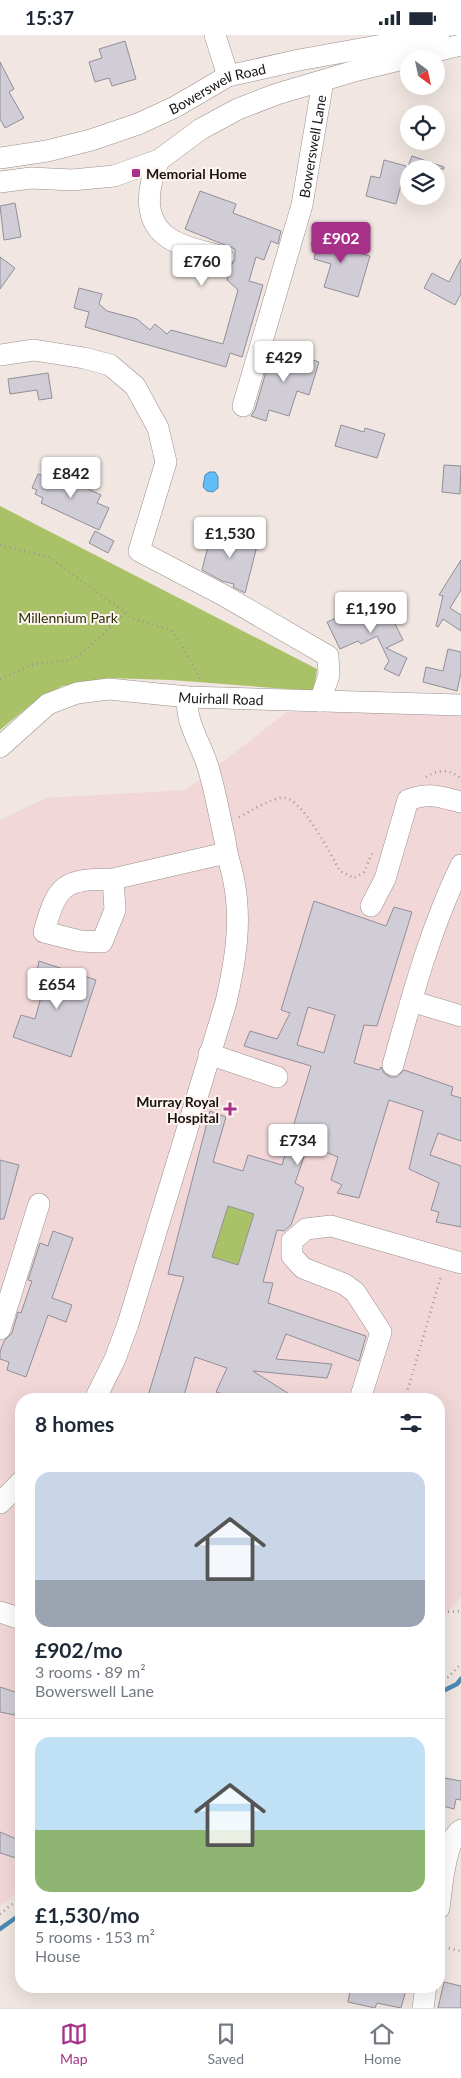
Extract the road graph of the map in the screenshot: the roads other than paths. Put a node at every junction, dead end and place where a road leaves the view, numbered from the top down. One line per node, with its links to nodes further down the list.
1 (215, 35): 4 (street)
2 (440, 35): 4 (street, Bowerswell Road)
3 (461, 45): 5 (street, Bowerswell Lane)
4 (228, 76): 6 (street, Bowerswell Road)
5 (323, 81): 7 (street); 11 (street, Bowerswell Lane)
6 (0, 158)
7 (158, 160): 8 (street); 9 (street)
8 (0, 182)
9 (223, 257)
10 (0, 355): 13 (street)
11 (243, 406)
12 (197, 697): 13 (street, Muirhall Road); 15 (street, Muirhall Road); 17 (street)
13 (320, 701): 14 (street, Muirhall Road)
14 (461, 705)
15 (0, 747)
16 (461, 802): 20 (street)
17 (226, 853): 19 (street); 23 (street)
18 (461, 865): 21 (street)
19 (113, 879)
20 (371, 906)
21 (411, 1001): 22 (street); 24 (street)
22 (461, 1016)
23 (209, 1054): 25 (street); 29 (street)
24 (393, 1065)
25 (278, 1077)
26 (39, 1204): 28 (street)
27 (454, 1261): 30 (street)
28 (0, 1329)
29 (98, 1393)
30 (362, 1393)
31 (15, 1488): 32 (street)
32 (0, 1503)
33 (0, 1612): 34 (street)
34 (15, 1617)
35 (452, 1831): 36 (street)
36 (445, 1871)
37 (425, 1993): 38 (street)
38 (422, 2008)

